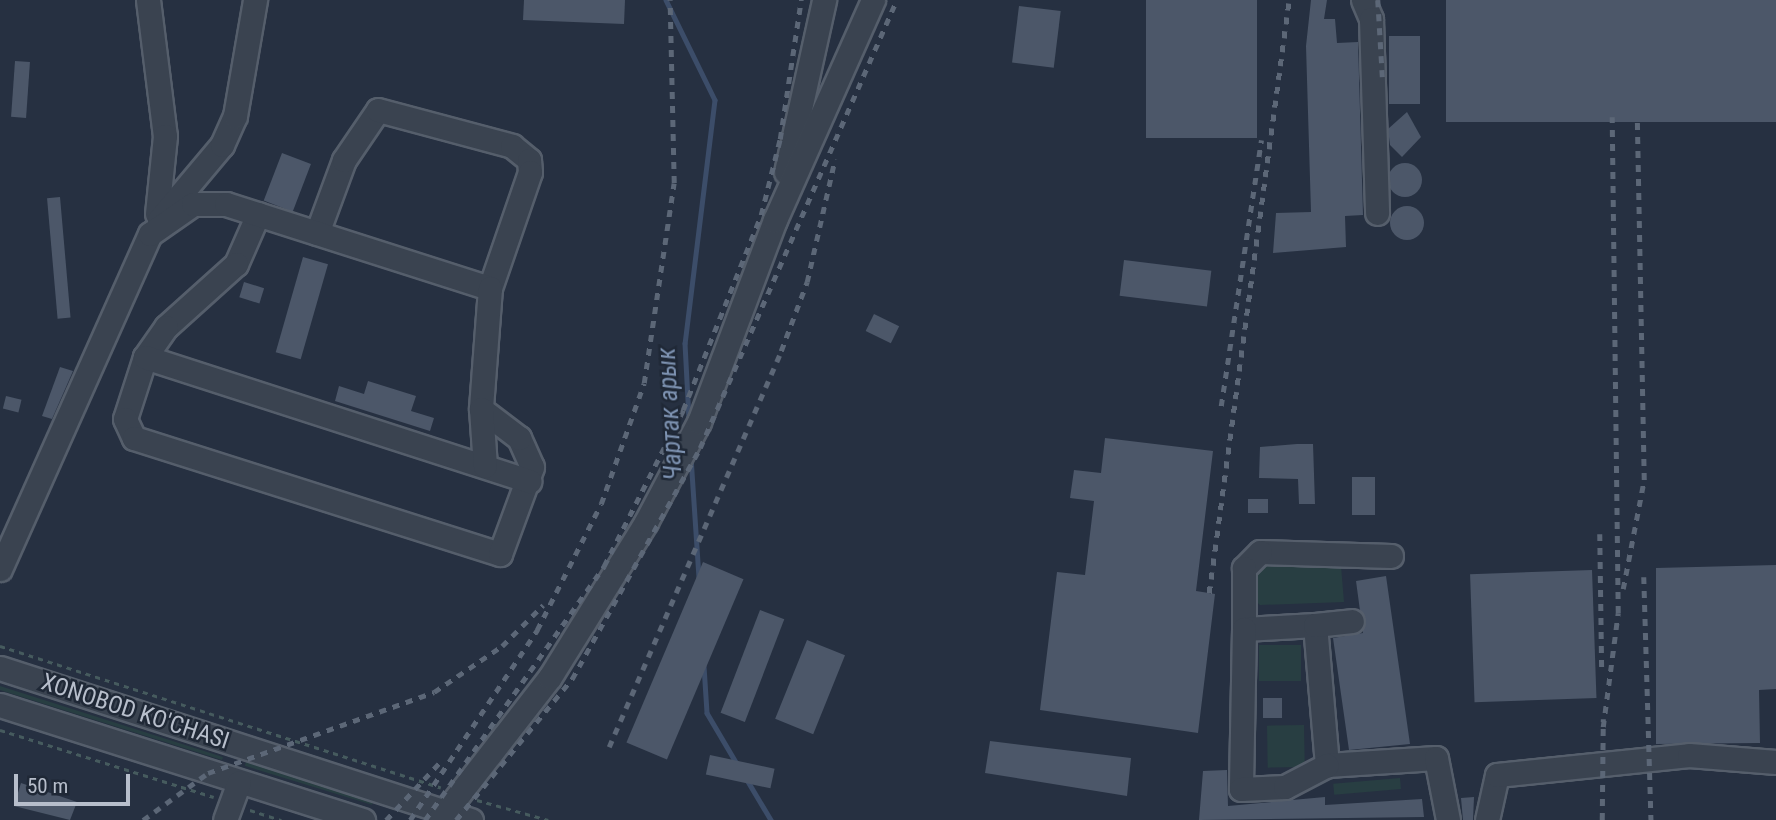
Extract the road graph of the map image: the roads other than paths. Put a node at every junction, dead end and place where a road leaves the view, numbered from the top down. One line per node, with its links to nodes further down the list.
1 (148, 0): 10 (street)
2 (255, 0): 10 (street)
3 (873, 0): 8 (street)
4 (1363, 0): 6 (street)
5 (816, 5): 8 (street)
6 (1377, 213)
7 (258, 214): 9 (street); 10 (street); 12 (street)
8 (775, 220): 26 (street)
9 (317, 233): 11 (street); 11 (street)
10 (150, 234): 17 (street)
11 (490, 288): 13 (street)
12 (145, 357): 14 (street); 15 (street)
13 (481, 409): 14 (street); 15 (street)
14 (485, 467): 15 (street)
15 (530, 481)
16 (1391, 556): 20 (street)
17 (0, 569)
18 (1352, 621): 19 (street)
19 (1315, 625): 20 (street); 24 (street)
20 (1244, 629): 24 (street)
21 (0, 668): 26 (street, XONOBOD KO'CHASI)
22 (0, 705): 25 (street, XONOBOD KO'CHASI)
23 (1776, 762): 30 (street)
24 (1327, 765): 29 (street)
25 (232, 802): 27 (street, XONOBOD KO'CHASI)
26 (448, 809): 28 (street, XONOBOD KO'CHASI)
27 (363, 820)
28 (471, 820)
29 (1448, 820)
30 (1488, 820)

